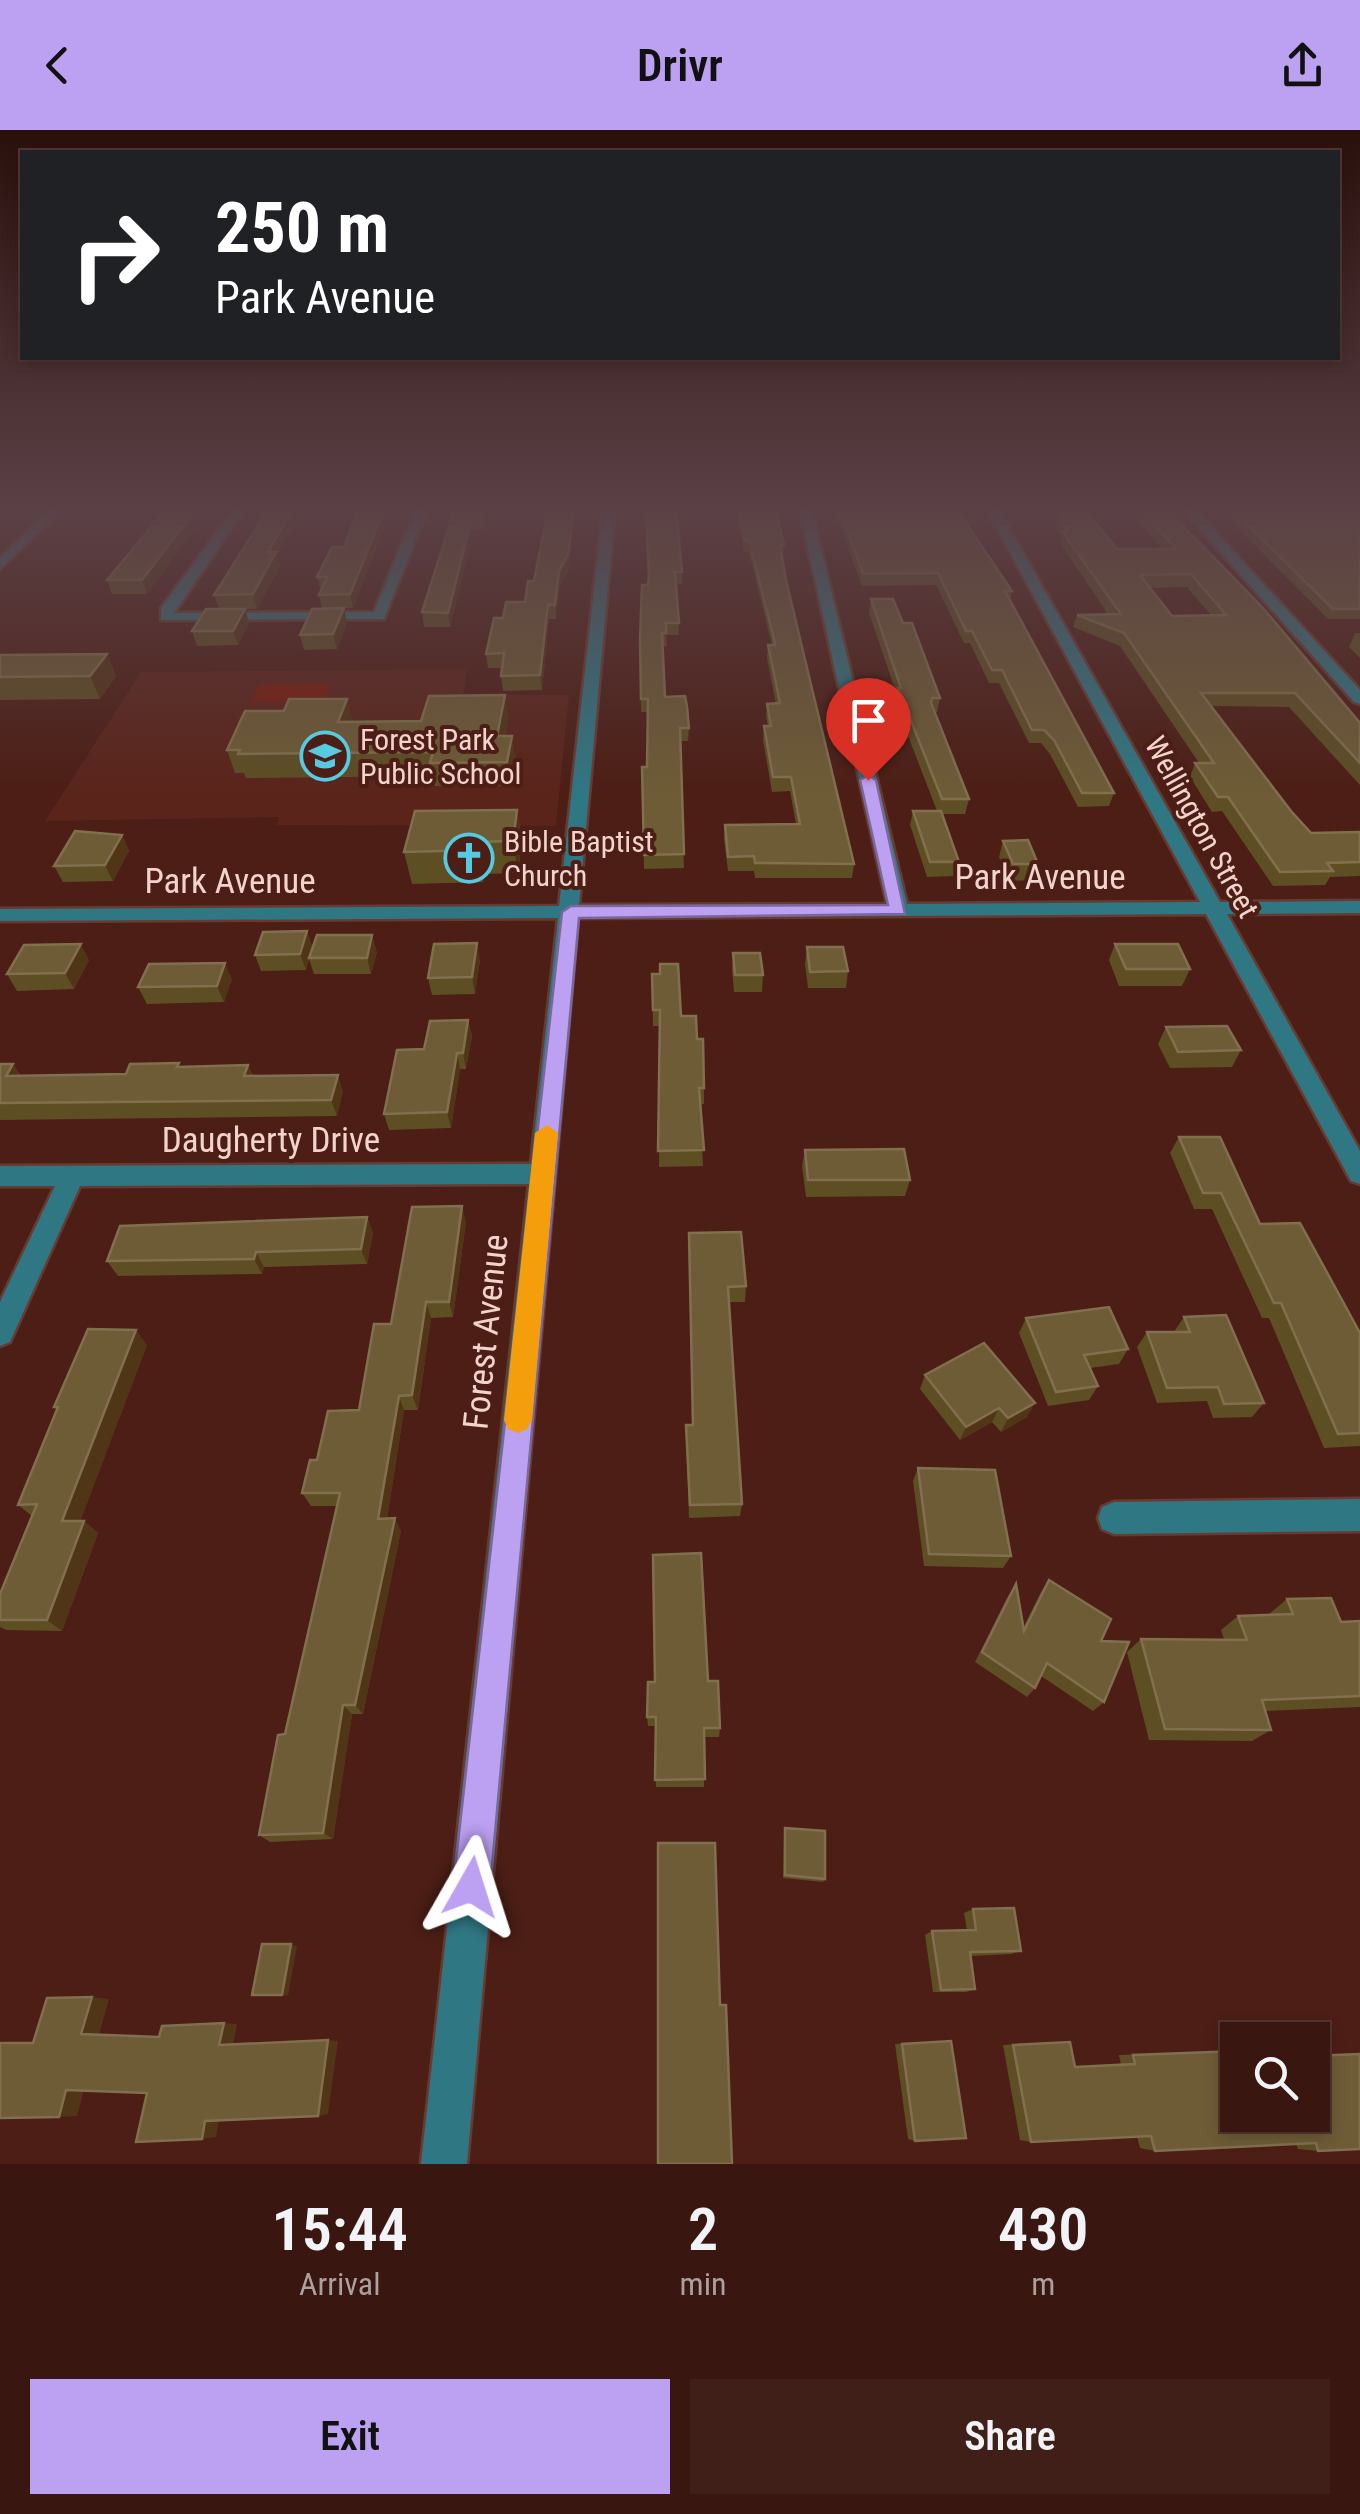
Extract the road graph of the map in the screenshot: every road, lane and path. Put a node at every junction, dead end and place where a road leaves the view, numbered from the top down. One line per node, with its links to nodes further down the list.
1 (172, 603): 2 (street)
2 (386, 603)
3 (600, 603): 11 (street, Forest Avenue)
4 (827, 603): 10 (street)
5 (1044, 603): 9 (street, Wellington Street)
6 (1273, 603): 7 (street)
7 (1360, 698)
8 (1360, 907): 9 (street, Park Avenue)
9 (1212, 908): 10 (street, Park Avenue); 14 (street, Wellington Street)
10 (898, 910): 11 (street, Park Avenue)
11 (571, 912): 12 (street, Park Avenue); 13 (street, Forest Avenue)
12 (0, 915)
13 (542, 1174): 16 (street, Daugherty Drive); 20 (street, Forest Avenue)
14 (1360, 1174)
15 (0, 1176): 16 (street, Daugherty Drive)
16 (72, 1176): 17 (street)
17 (0, 1333)
18 (1360, 1515): 19 (street)
19 (1114, 1518)
20 (444, 2164)

